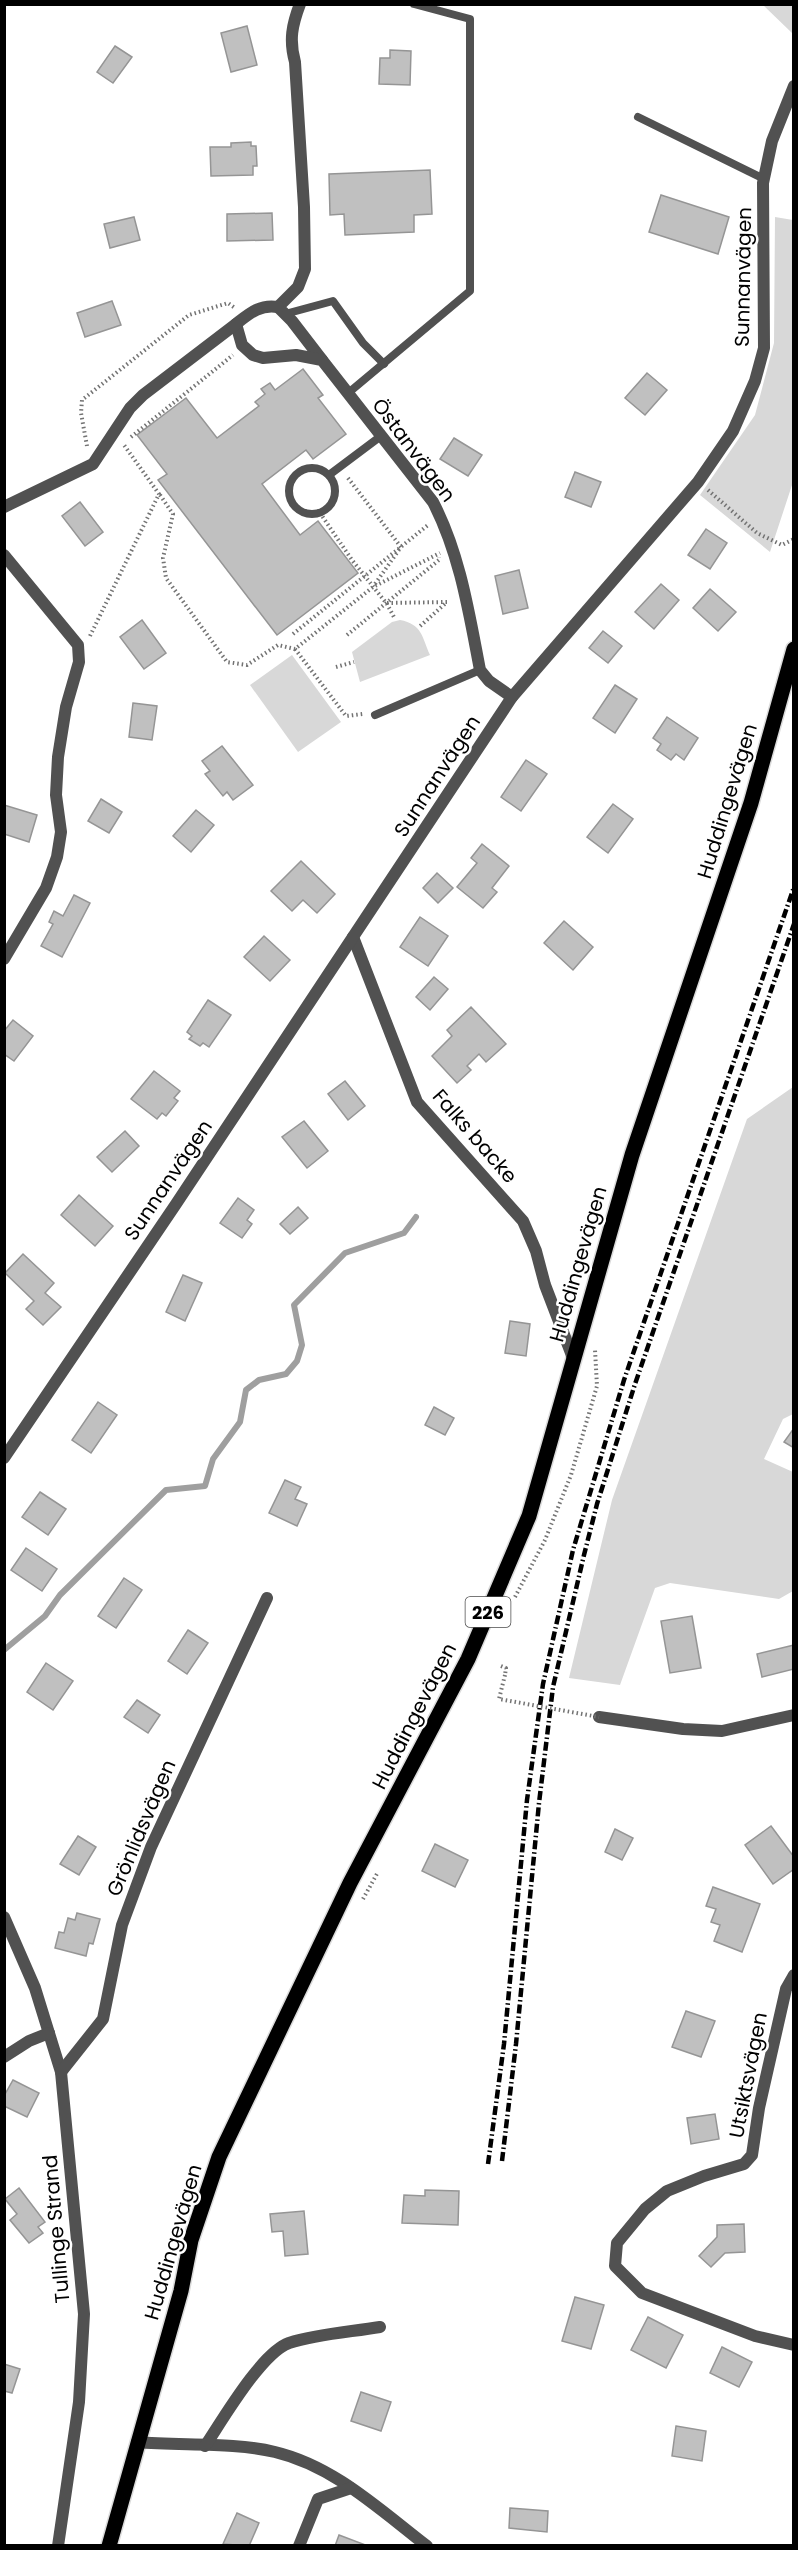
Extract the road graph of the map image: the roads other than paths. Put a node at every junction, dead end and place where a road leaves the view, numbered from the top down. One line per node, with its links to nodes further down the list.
1 (300, 4): 6 (street)
2 (414, 4): 9 (lane)
3 (794, 86): 5 (street, Sunnanvägen)
4 (638, 117): 5 (lane)
5 (764, 179): 17 (street, Sunnanvägen)
6 (281, 310): 7 (street); 8 (street, Östanvägen); 9 (lane)
7 (236, 324): 8 (street); 13 (street)
8 (322, 360): 10 (street, Östanvägen)
9 (384, 364): 10 (lane)
10 (347, 394): 11 (street, Östanvägen)
11 (381, 436): 12 (lane); 16 (street, Östanvägen)
12 (329, 476): 12 (lane)
13 (4, 507)
14 (4, 555): 20 (street)
15 (794, 649): 21 (main road, Huddingevägen / 226)
16 (480, 670): 17 (street); 18 (lane)
17 (512, 698): 19 (street, Sunnanvägen)
18 (375, 715)
19 (353, 937): 21 (street, Falks backe); 22 (street, Sunnanvägen)
20 (4, 958)
21 (573, 1358): 33 (main road, Huddingevägen / 226)
22 (4, 1458)
23 (267, 1598): 30 (street, Grönlidsvägen)
24 (794, 1715): 25 (street)
25 (599, 1717)
26 (4, 1917): 28 (street, Tullinge Strand)
27 (794, 1975): 32 (street, Utsiktsvägen)
28 (49, 2033): 29 (street); 30 (street, Tullinge Strand)
29 (4, 2057)
30 (61, 2072): 36 (street, Tullinge Strand)
31 (380, 2327): 34 (street)
32 (794, 2345)
33 (137, 2442): 34 (street); 37 (main road, Huddingevägen / 226)
34 (205, 2446): 35 (street)
35 (351, 2488): 38 (street); 39 (street)
36 (58, 2546)
37 (109, 2546)
38 (299, 2546)
39 (427, 2546)

